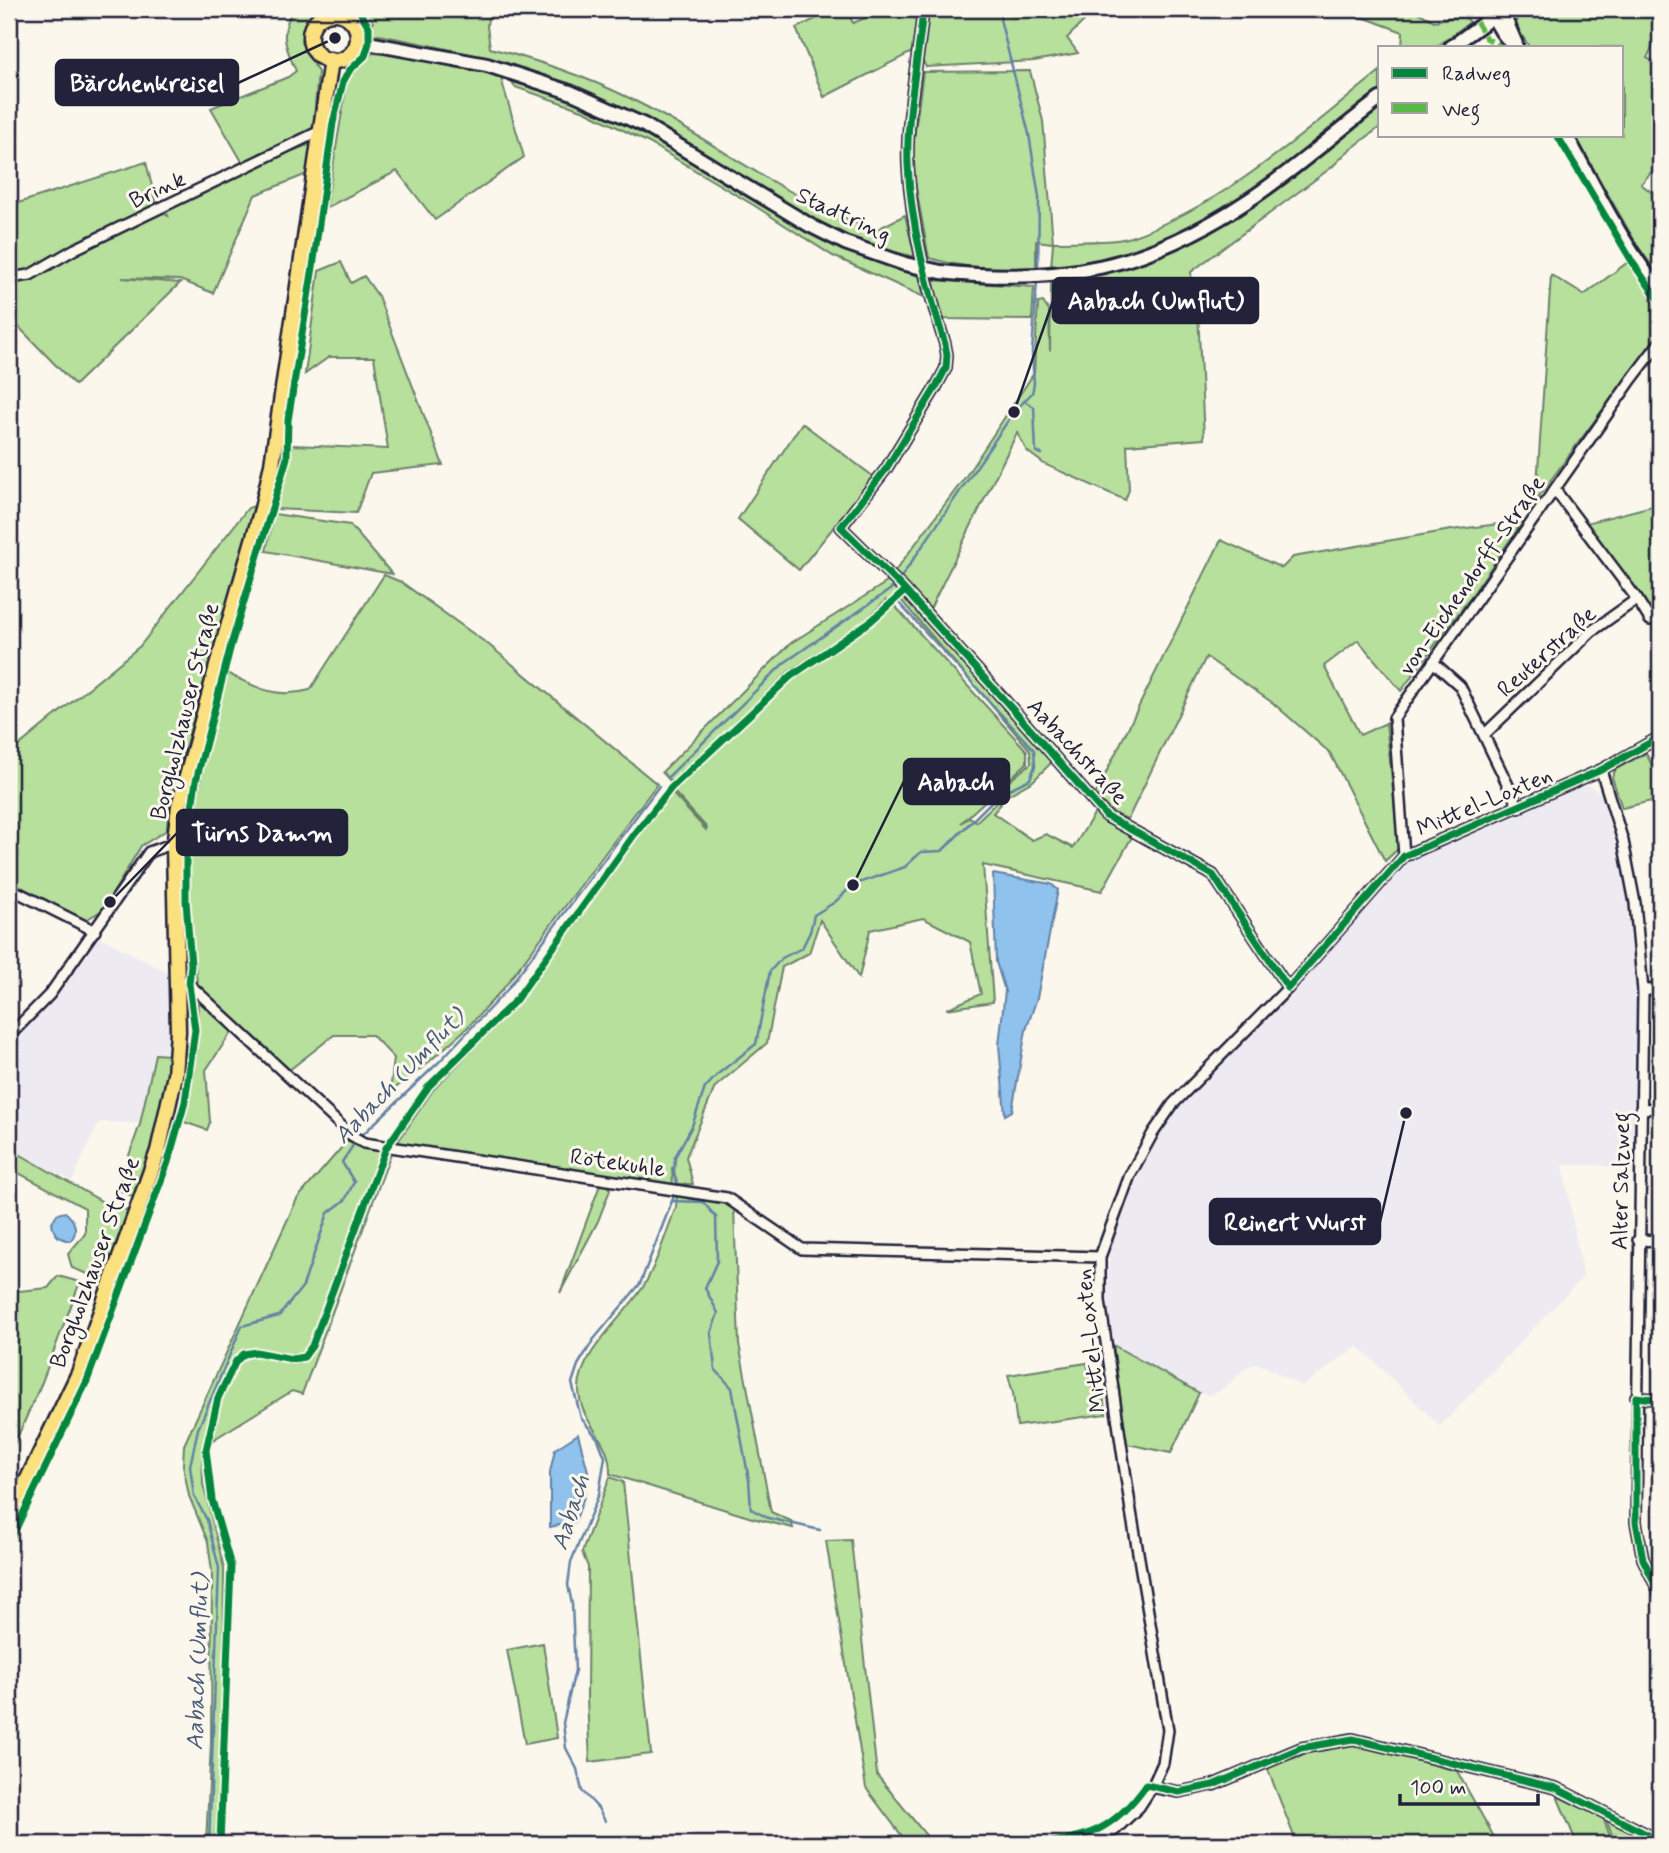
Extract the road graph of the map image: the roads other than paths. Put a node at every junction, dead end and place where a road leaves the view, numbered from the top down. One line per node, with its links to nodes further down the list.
1 (920, 9): 27 (street, Aabachstraße)
2 (1497, 11): 5 (street); 6 (street)
3 (338, 12): 4 (main road); 7 (main road)
4 (357, 41): 7 (main road); 8 (street, Stadtring, bridge)
5 (1452, 46)
6 (1515, 46)
7 (331, 60): 9 (main road, Borgholzhauser Straße)
8 (1378, 101)
9 (320, 131): 11 (street, Brink); 22 (main road, Borgholzhauser Straße)
10 (1567, 136): 12 (street)
11 (9, 278)
12 (1660, 291)
13 (1660, 342): 14 (street, von-Eichendorff-Straße)
14 (1555, 490): 15 (street); 17 (street, von-Eichendorff-Straße)
15 (1637, 599): 16 (street); 18 (street, Reuterstraße)
16 (1650, 620)
17 (1433, 662): 18 (street); 23 (street, von-Eichendorff-Straße)
18 (1485, 734): 21 (street)
19 (1660, 737): 20 (street, Mittel-Loxten)
20 (1601, 770): 21 (street, Mittel-Loxten); 29 (street, Alter Salzweg)
21 (1519, 808): 23 (street, Mittel-Loxten)
22 (174, 847): 25 (street); 26 (main road, Borgholzhauser Straße)
23 (1404, 856): 27 (street, Mittel-Loxten)
24 (9, 888): 25 (street)
25 (95, 931): 30 (street)
26 (178, 980): 35 (street, Rötekuhle); 38 (main road, Borgholzhauser Straße)
27 (1288, 988): 35 (street, Mittel-Loxten)
28 (1660, 988): 29 (street)
29 (1643, 991): 32 (street, Alter Salzweg)
30 (9, 1035)
31 (1660, 1108): 32 (street)
32 (1641, 1110): 33 (street, Alter Salzweg)
33 (1638, 1240): 34 (street); 36 (street, Alter Salzweg)
34 (1660, 1241)
35 (1100, 1257): 40 (street, Mittel-Loxten)
36 (1636, 1397): 37 (street); 39 (street, Alter Salzweg)
37 (1660, 1400)
38 (9, 1518)
39 (1660, 1594)
40 (1153, 1787): 41 (street); 42 (street, Mittel-Loxten)
41 (1660, 1841)
42 (1076, 1844)

